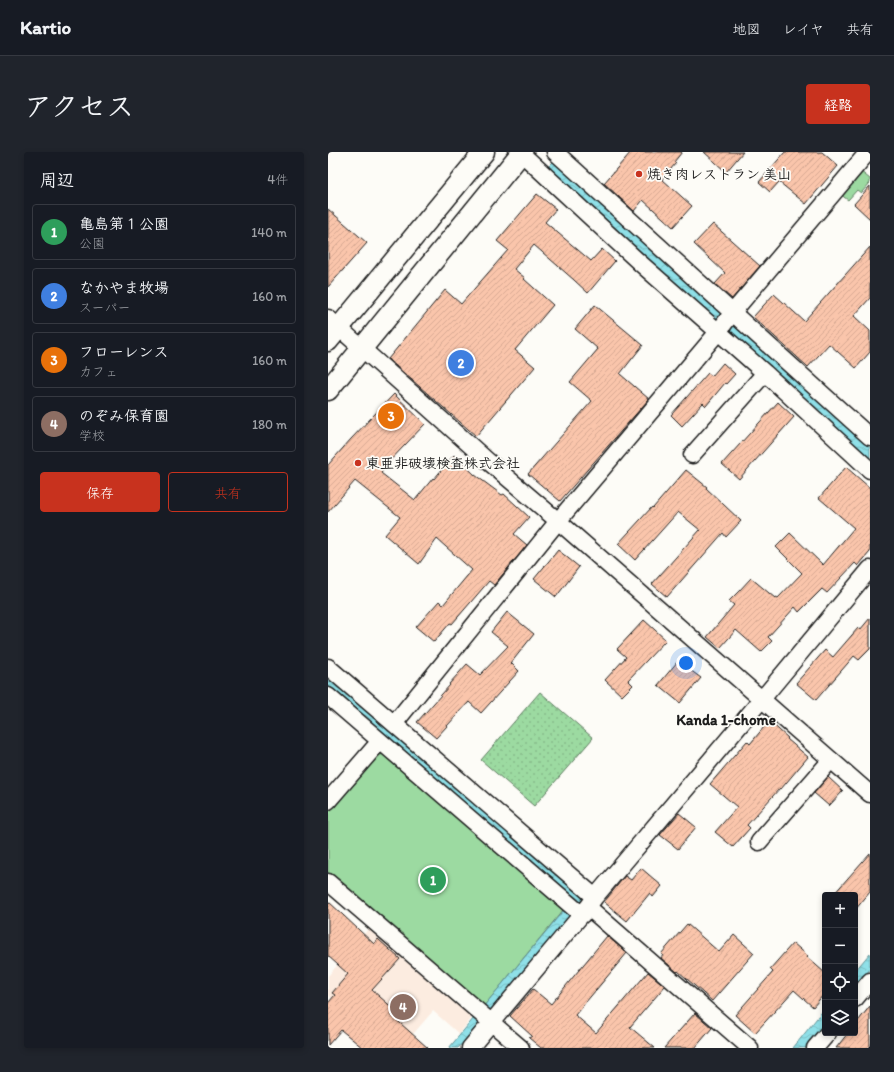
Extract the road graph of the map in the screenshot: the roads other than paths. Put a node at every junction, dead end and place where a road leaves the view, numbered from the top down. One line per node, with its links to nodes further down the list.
1 (484, 152): 6 (street)
2 (521, 152): 5 (street); 7 (street)
3 (555, 152): 5 (street)
4 (868, 152): 5 (street)
5 (726, 323): 8 (street); 10 (street); 13 (street)
6 (332, 329): 7 (street)
7 (362, 348): 9 (street); 13 (street)
8 (765, 373): 11 (street); 12 (street)
9 (328, 390)
10 (870, 437)
11 (692, 455)
12 (870, 470)
13 (558, 521): 17 (street); 18 (street)
14 (870, 569): 17 (street)
15 (328, 667): 18 (street)
16 (328, 696): 18 (street)
17 (762, 699): 19 (street); 24 (street)
18 (386, 731): 21 (street); 24 (street); 24 (street)
19 (831, 760): 20 (street); 22 (street)
20 (870, 794)
21 (328, 801)
22 (759, 842)
23 (328, 882): 25 (street)
24 (582, 907): 25 (street); 29 (street)
25 (485, 1017): 27 (street); 28 (street)
26 (825, 1036): 30 (street)
27 (470, 1048)
28 (520, 1048)
29 (750, 1048)
30 (815, 1048)

